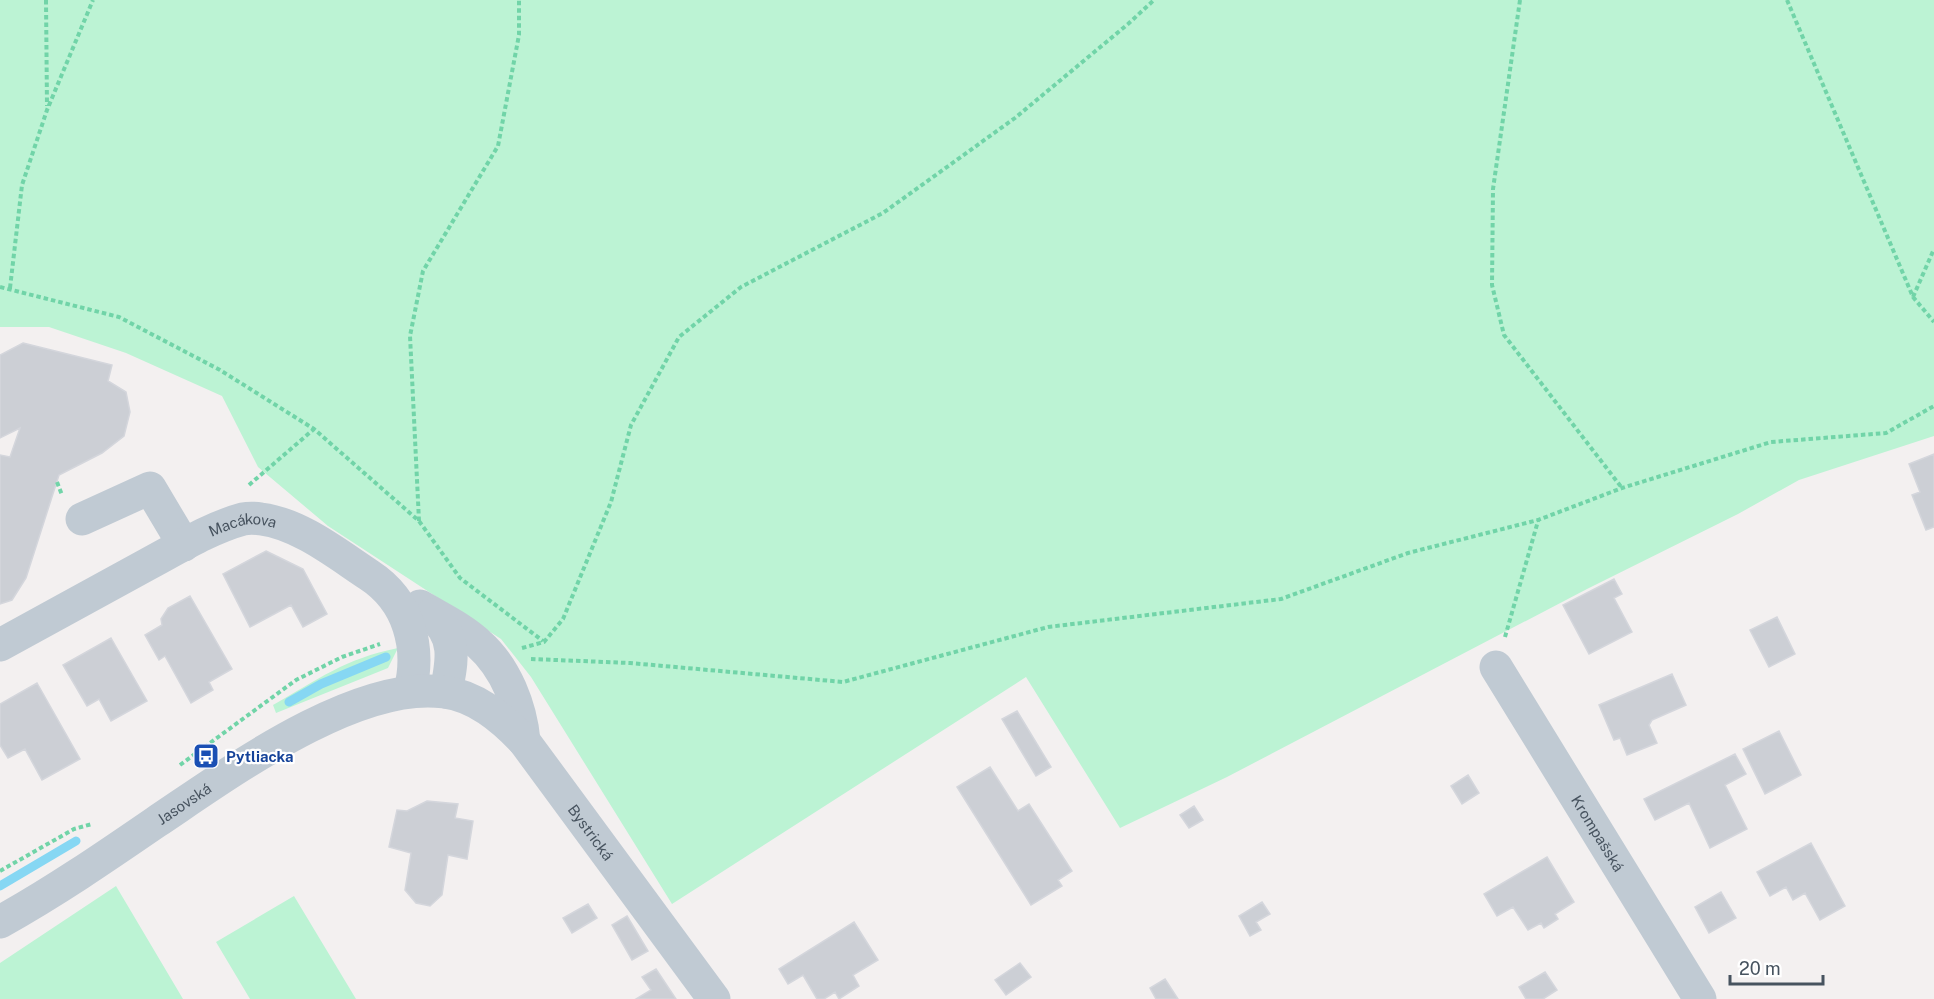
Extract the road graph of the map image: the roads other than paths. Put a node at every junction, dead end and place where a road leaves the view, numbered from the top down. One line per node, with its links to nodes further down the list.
1 (81, 519): 2 (street)
2 (184, 545): 3 (street, Macákova); 5 (street, Macákova)
3 (378, 581): 4 (street); 7 (street, Macákova)
4 (420, 606): 8 (street); 9 (street)
5 (0, 645)
6 (1496, 667): 12 (street, Krompašská)
7 (410, 692): 8 (street, Jasovská); 10 (street, Jasovská)
8 (446, 692): 9 (street, Bystrická)
9 (524, 741): 11 (street, Bystrická)
10 (0, 922)
11 (714, 999)
12 (1700, 999)

